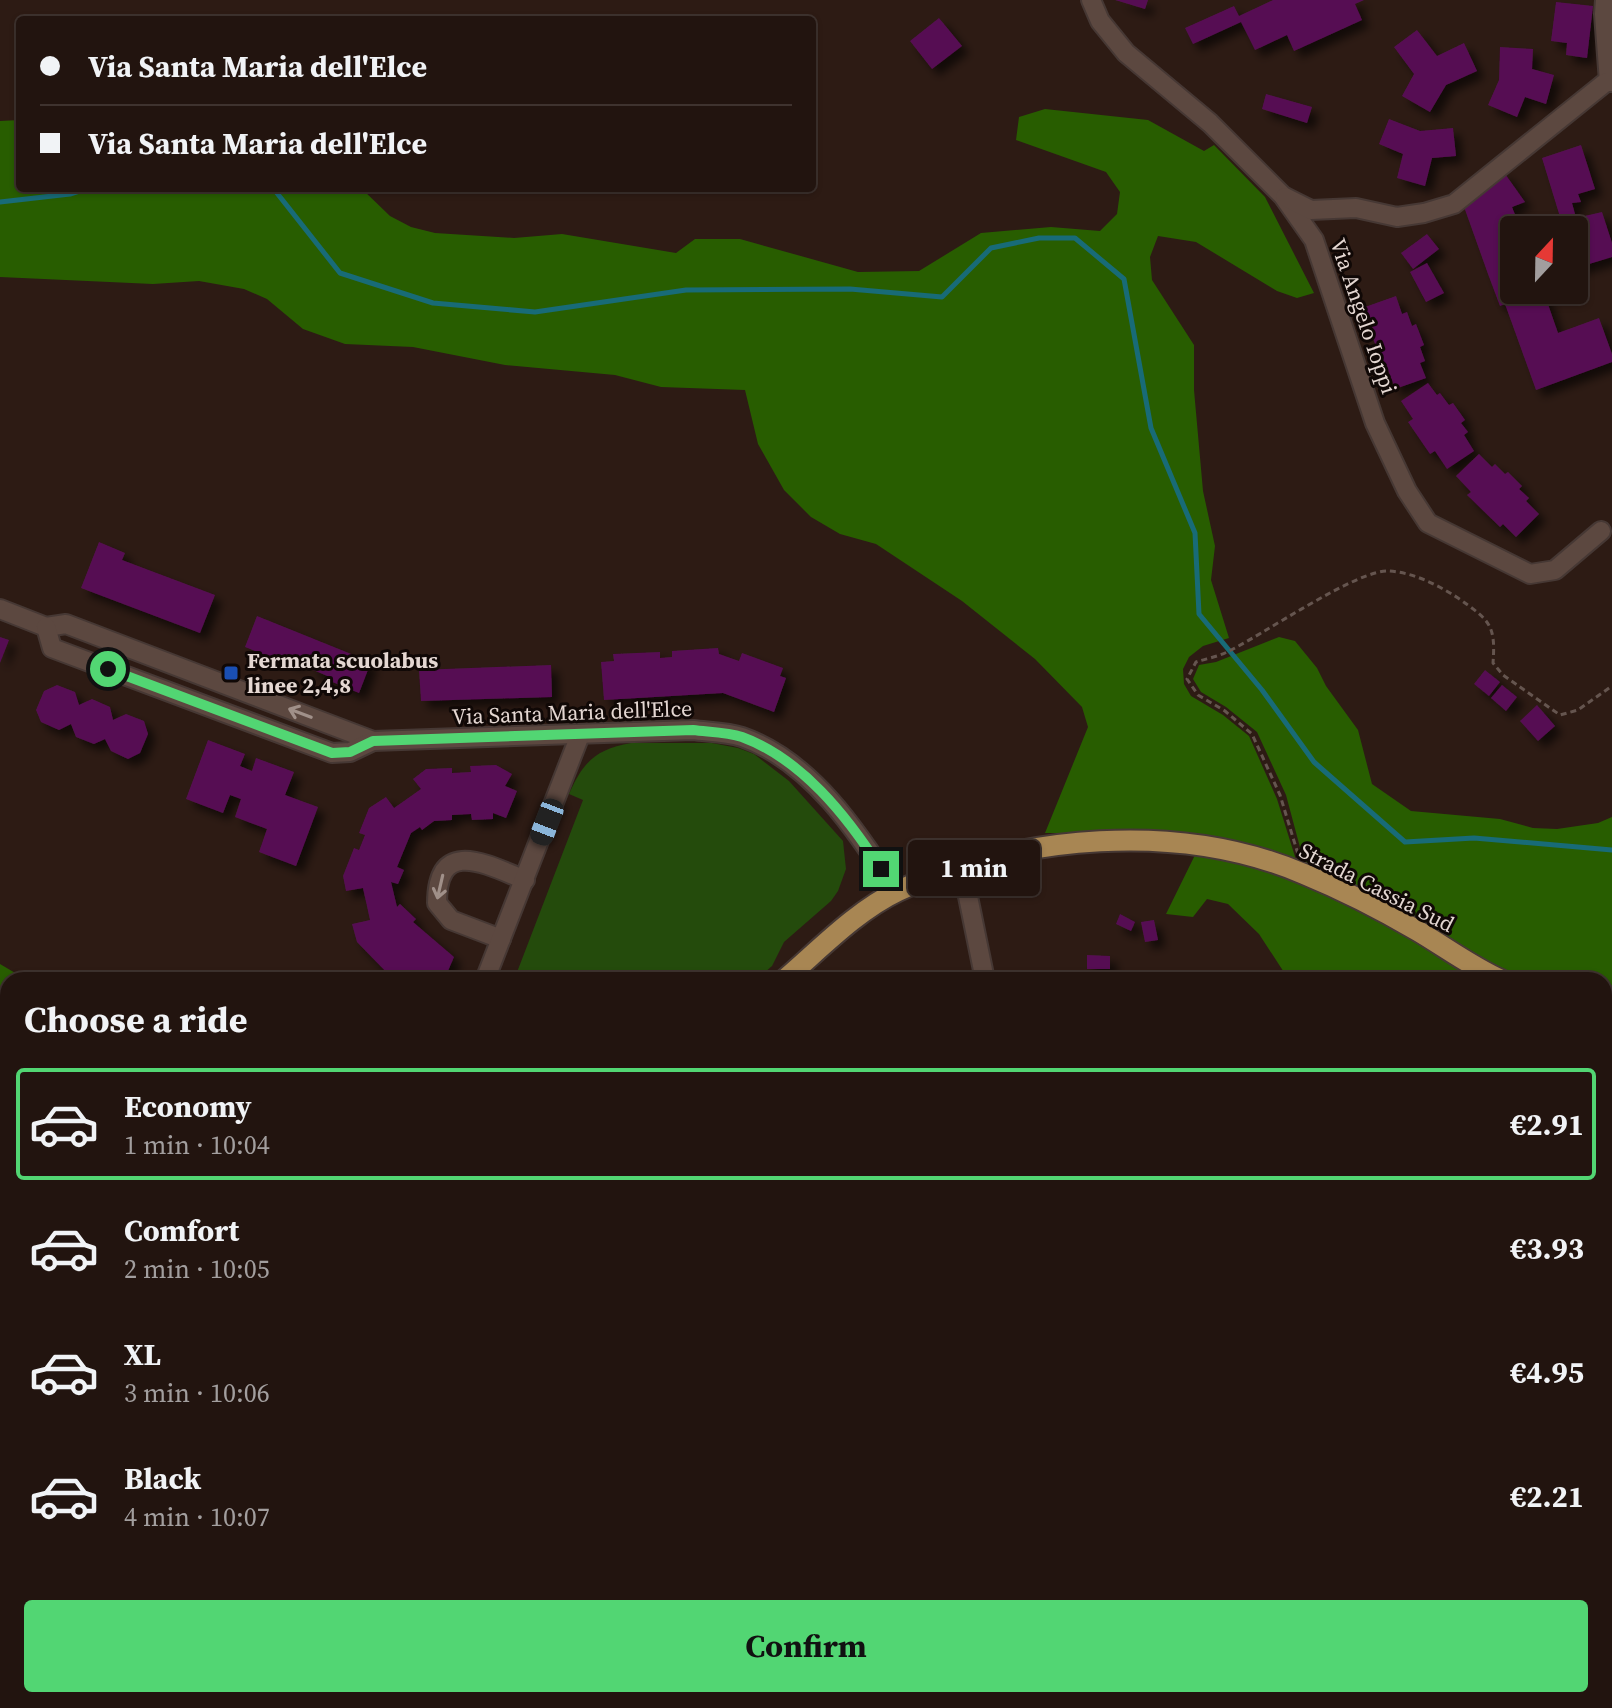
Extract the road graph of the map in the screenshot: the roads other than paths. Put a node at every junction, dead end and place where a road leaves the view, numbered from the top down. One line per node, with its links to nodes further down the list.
1 (1091, 0): 4 (street, Via Angelo Ioppi)
2 (1605, 0): 3 (street)
3 (1610, 82): 4 (street)
4 (1283, 196): 5 (street, Via Angelo Ioppi)
5 (1601, 531)
6 (0, 609): 7 (street, Via Santa Maria dell'Elce)
7 (46, 627): 9 (street, Via Santa Maria dell'Elce, one-way to 7); 9 (street, Via Santa Maria dell'Elce)
8 (580, 735): 9 (street, Via Santa Maria dell'Elce); 11 (street); 12 (street, Via Santa Maria dell'Elce)
9 (373, 741)
10 (962, 867): 12 (main road, Strada Cassia Sud); 16 (street); 17 (main road, Strada Cassia Sud)
11 (525, 880): 13 (street); 13 (street, one-way to 13)
12 (896, 892): 15 (main road, Strada Cassia Sud)
13 (501, 939): 14 (street)
14 (488, 972)
15 (793, 972)
16 (983, 972)
17 (1488, 972)

